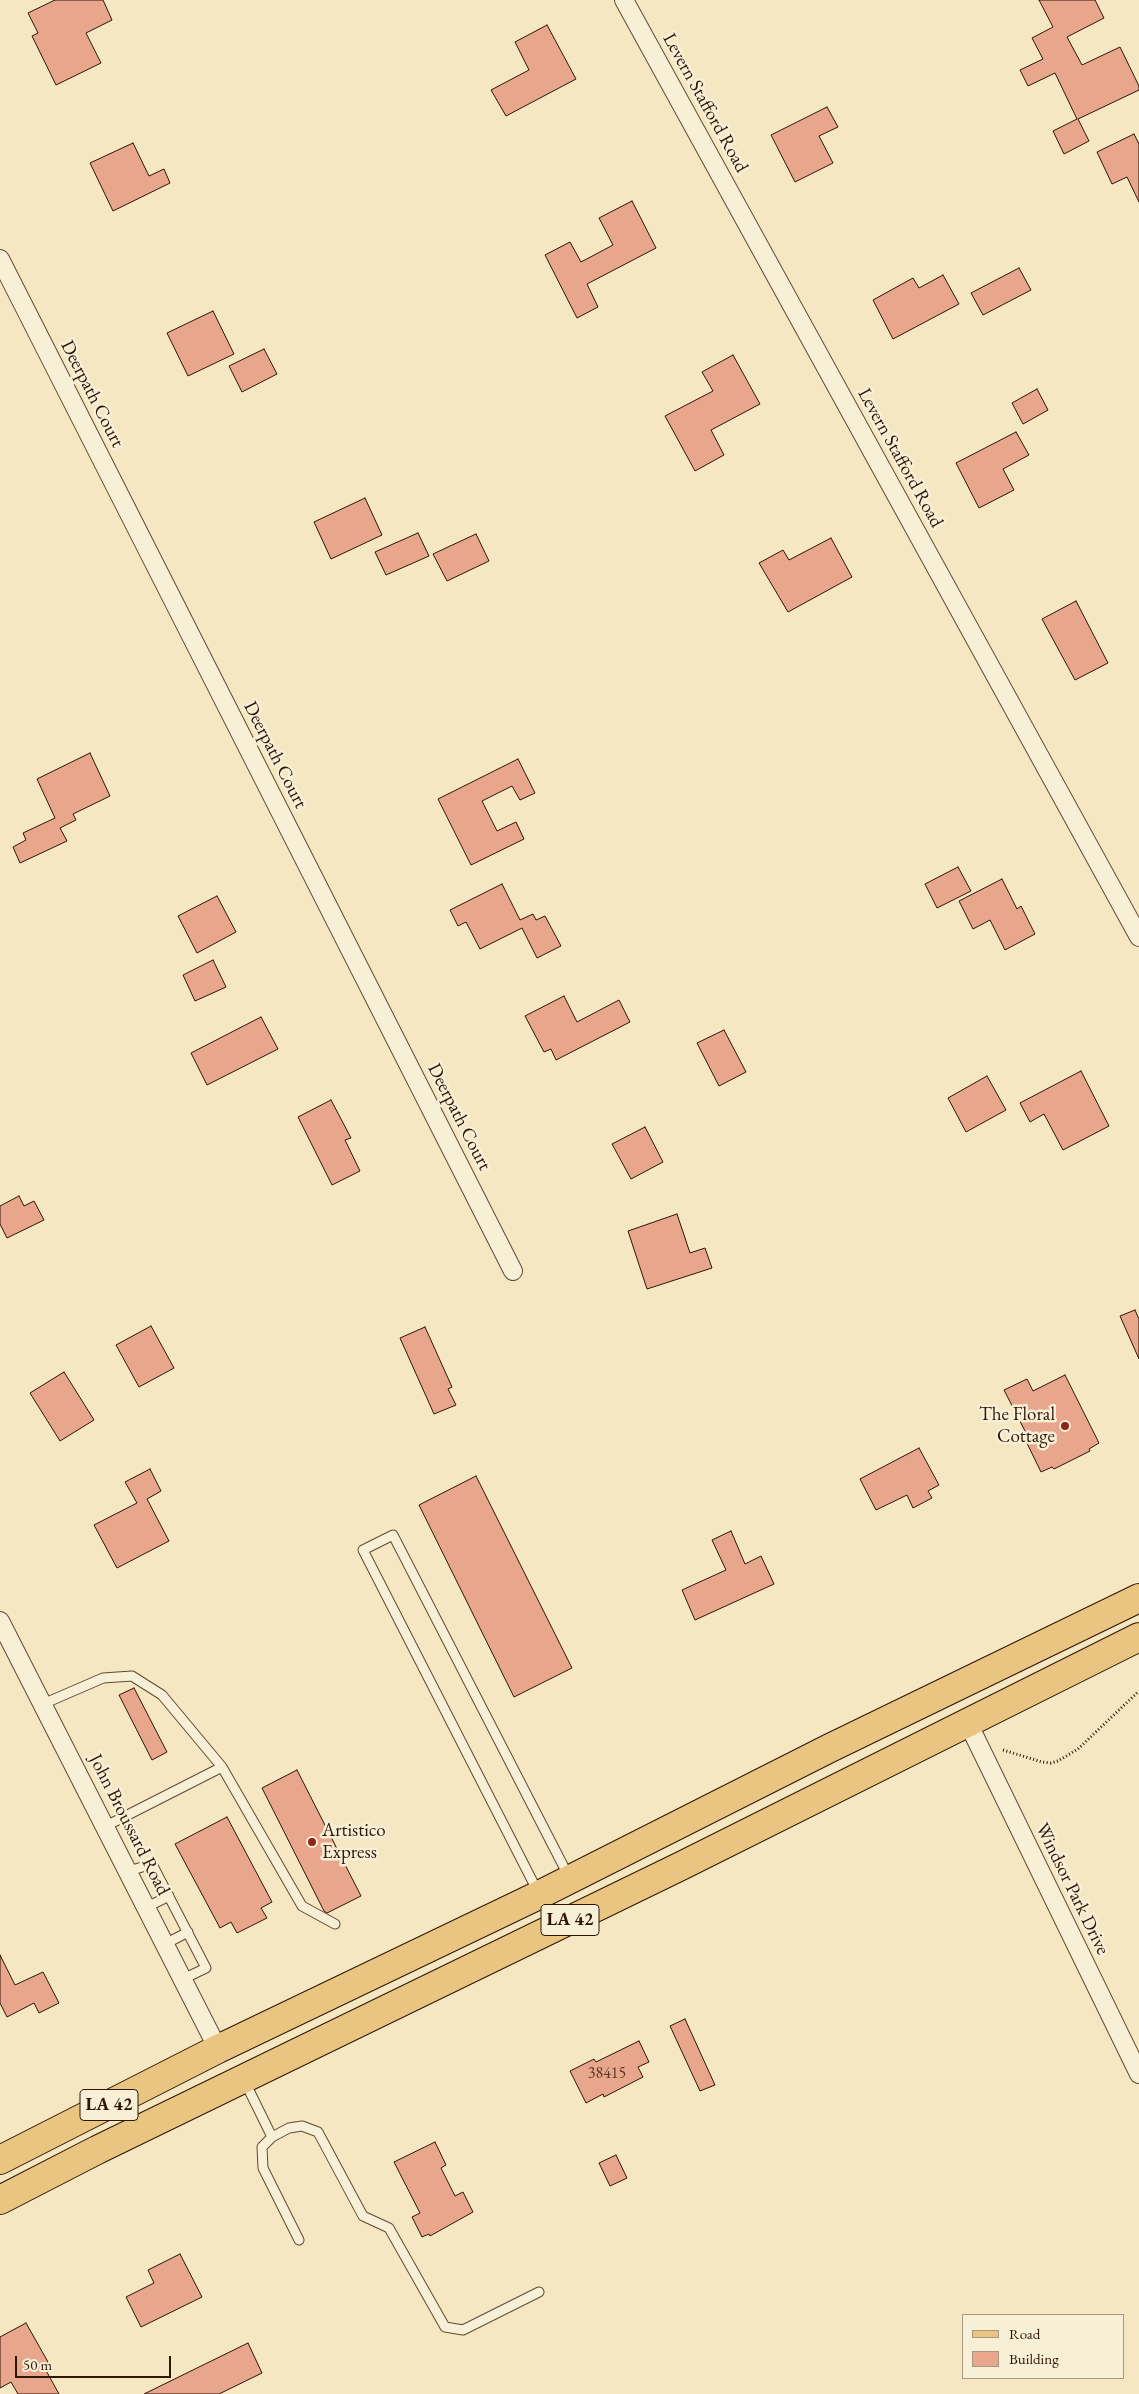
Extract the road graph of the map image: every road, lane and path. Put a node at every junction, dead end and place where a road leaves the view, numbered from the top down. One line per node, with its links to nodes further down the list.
1 (624, 0): 3 (street, Levern Stafford Road)
2 (0, 259): 4 (street, Deerpath Court)
3 (1139, 937)
4 (514, 1271)
5 (1139, 1599): 8 (main road); 16 (main road, LA 42)
6 (0, 1621): 10 (street, John Broussard Road)
7 (1139, 1637): 8 (main road, LA 42)
8 (1032, 1691): 11 (main road, LA 42)
9 (1139, 1691): 12 (path)
10 (43, 1704): 13 (lane); 14 (street, John Broussard Road)
11 (968, 1722): 25 (street, Windsor Park Drive); 26 (main road, LA 42)
12 (1001, 1749)
13 (222, 1767): 14 (lane); 20 (lane)
14 (106, 1826): 15 (street, John Broussard Road)
15 (129, 1871): 18 (lane); 19 (street, John Broussard Road)
16 (571, 1880): 17 (main road, LA 42); 17 (lane)
17 (539, 1895): 24 (main road, LA 42)
18 (169, 1896): 19 (lane); 21 (lane)
19 (147, 1907): 22 (street, John Broussard Road)
20 (335, 1924)
21 (188, 1932): 22 (lane); 23 (lane)
22 (165, 1944): 23 (street, John Broussard Road)
23 (183, 1979): 24 (street, John Broussard Road)
24 (218, 2049): 28 (main road); 29 (main road, LA 42)
25 (1139, 2074)
26 (244, 2080): 27 (lane); 28 (main road, LA 42)
27 (272, 2137): 31 (lane); 32 (lane)
28 (98, 2150): 30 (main road, LA 42)
29 (6, 2160)
30 (0, 2200)
31 (299, 2240)
32 (538, 2292)

